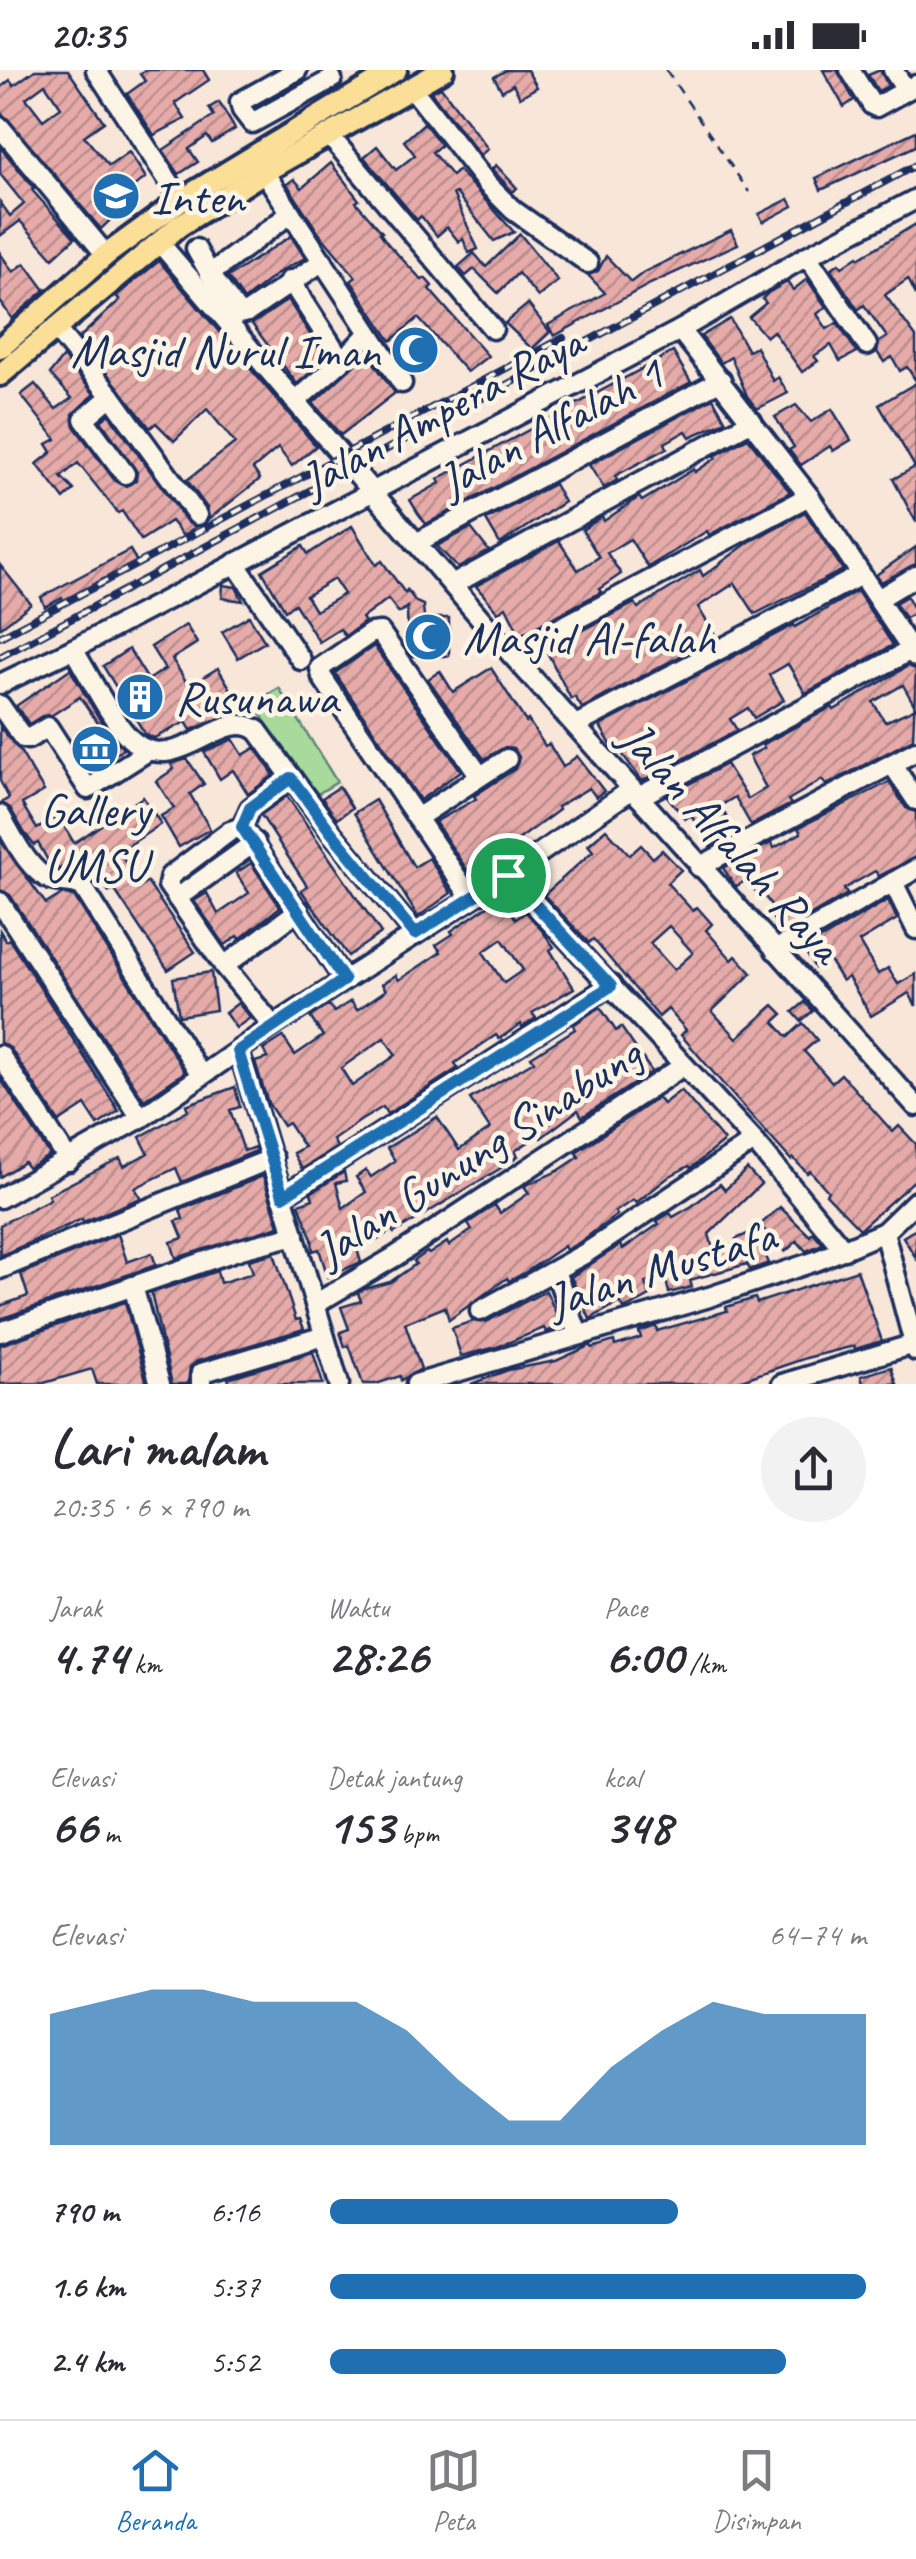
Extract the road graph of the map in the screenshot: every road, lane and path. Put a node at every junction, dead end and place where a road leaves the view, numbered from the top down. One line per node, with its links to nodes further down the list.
1 (96, 70): 16 (street)
2 (297, 70): 7 (street)
3 (666, 70): 14 (path)
4 (850, 70): 9 (street)
5 (894, 70): 9 (street)
6 (434, 72): 8 (main road)
7 (329, 76): 10 (street)
8 (403, 76): 10 (main road); 12 (main road); 23 (street)
9 (911, 87)
10 (346, 100): 16 (main road)
11 (0, 127): 20 (street)
12 (329, 135): 13 (main road); 27 (street)
13 (264, 172): 17 (street); 18 (main road)
14 (749, 192)
15 (916, 199): 21 (street, Jalan Ampera Raya)
16 (181, 200): 20 (main road)
17 (291, 212): 22 (street); 24 (street)
18 (188, 238): 19 (main road); 24 (street)
19 (159, 242): 26 (main road); 37 (street, Jalan Alfalah Raya)
20 (106, 255): 30 (main road)
21 (807, 256): 28 (street, Jalan Ampera Raya); 31 (street)
22 (323, 260): 25 (street); 29 (street)
23 (588, 264)
24 (210, 274): 25 (street)
25 (290, 280): 32 (street)
26 (55, 328): 33 (main road); 36 (street)
27 (493, 329)
28 (680, 330): 34 (street); 40 (street, Jalan Ampera Raya)
29 (368, 334): 32 (street); 35 (street)
30 (3, 338)
31 (867, 345)
32 (342, 361): 37 (street)
33 (0, 376)
34 (721, 380): 38 (street); 43 (street, Jalan Alfalah 1)
35 (402, 383)
36 (111, 396): 39 (street); 42 (street)
37 (296, 400): 40 (street, Jalan Alfalah Raya)
38 (752, 421): 41 (street); 47 (street)
39 (125, 474)
40 (371, 492): 43 (street, Jalan Alfalah Raya); 44 (street, Jalan Ampera Raya)
41 (810, 496): 45 (street); 50 (street)
42 (197, 516)
43 (416, 543): 47 (street, Jalan Alfalah Raya)
44 (235, 562): 49 (street, Jalan Ampera Raya); 52 (street)
45 (861, 575): 48 (street); 55 (street)
46 (916, 576): 48 (street)
47 (454, 584): 50 (street, Jalan Alfalah Raya)
48 (878, 599): 51 (street)
49 (74, 649): 53 (street, Jalan Ampera Raya); 56 (street)
50 (511, 654): 55 (street, Jalan Alfalah Raya)
51 (914, 654): 62 (street)
52 (301, 660)
53 (0, 684)
54 (0, 705): 56 (street)
55 (576, 725): 62 (street, Jalan Alfalah Raya)
56 (148, 751): 61 (street)
57 (916, 752): 59 (street)
58 (507, 759): 60 (street)
59 (892, 764): 63 (street); 68 (street)
60 (480, 776): 65 (street); 65 (street)
61 (291, 778): 66 (street); 77 (street)
62 (635, 794): 68 (street, Jalan Alfalah Raya); 70 (street)
63 (916, 800)
64 (0, 815): 86 (street)
65 (417, 818): 73 (street)
66 (242, 827): 67 (street); 72 (street)
67 (254, 842): 72 (street); 75 (street)
68 (700, 867): 78 (street, Jalan Alfalah Raya)
69 (916, 869): 71 (street)
70 (508, 875): 73 (street); 81 (street)
71 (893, 882): 76 (street); 78 (street)
72 (177, 898): 79 (street)
73 (471, 898): 77 (street)
74 (0, 902): 88 (street)
75 (299, 910): 79 (street); 80 (street)
76 (916, 929)
77 (415, 934): 80 (street)
78 (775, 950): 87 (street, Jalan Alfalah Raya)
79 (224, 966): 82 (street)
80 (344, 980): 82 (street)
81 (611, 986): 85 (street); 92 (street)
82 (273, 1026): 83 (street)
83 (238, 1051): 86 (street); 90 (street)
84 (0, 1055): 91 (street)
85 (683, 1066): 89 (street); 101 (street, Jalan Gunung Sinabung)
86 (201, 1076): 88 (street)
87 (916, 1106)
88 (141, 1118): 91 (street)
89 (754, 1141): 97 (street); 99 (street)
90 (273, 1158): 92 (street); 98 (street)
91 (69, 1161): 93 (street)
92 (283, 1196): 96 (street)
93 (0, 1198)
94 (916, 1201): 95 (street, Jalan Mustafa)
95 (884, 1232): 97 (street, Jalan Mustafa); 106 (street)
96 (294, 1235): 100 (street); 101 (street)
97 (844, 1250): 104 (street, Jalan Mustafa)
98 (0, 1269)
99 (554, 1271): 102 (street); 104 (street)
100 (133, 1286): 103 (street); 107 (street)
101 (316, 1304): 105 (street)
102 (480, 1311)
103 (0, 1332)
104 (578, 1334): 110 (street, Jalan Mustafa)
105 (324, 1336): 108 (street); 109 (street)
106 (915, 1347): 111 (street)
107 (160, 1384)
108 (201, 1384)
109 (338, 1384)
110 (416, 1384)
111 (782, 1384)

